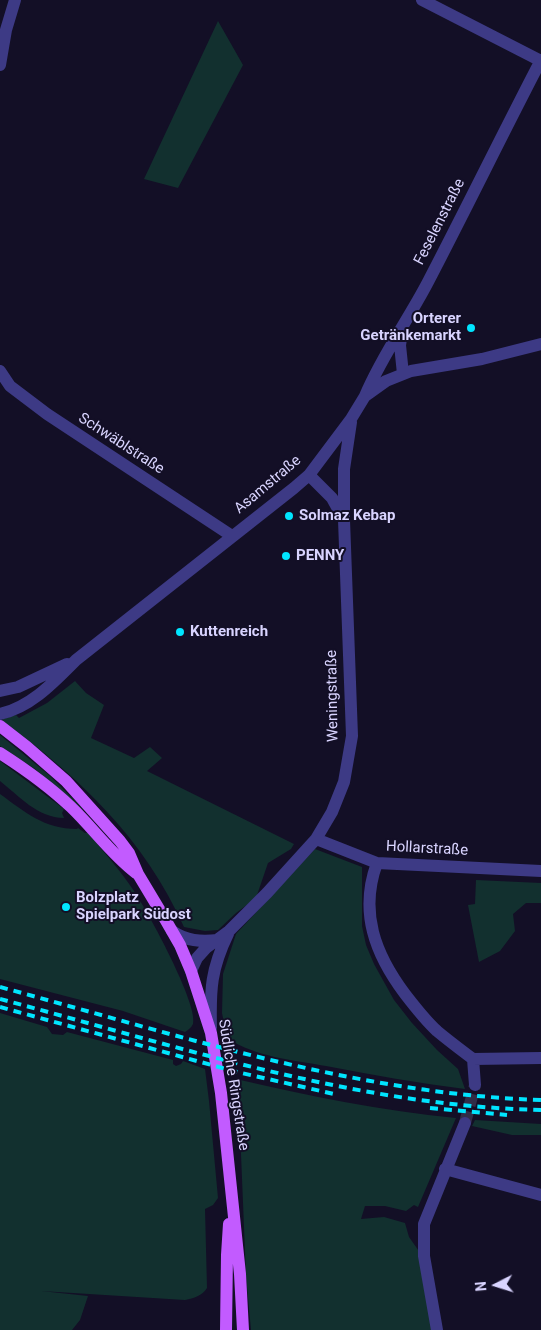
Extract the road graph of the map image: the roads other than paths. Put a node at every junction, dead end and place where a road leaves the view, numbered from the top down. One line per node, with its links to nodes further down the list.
1 (15, 0): 4 (street)
2 (422, 0): 3 (street)
3 (541, 61): 5 (street, Feselenstraße)
4 (0, 65)
5 (404, 325): 8 (street); 9 (street, Feselenstraße)
6 (541, 344): 8 (street, Asamstraße)
7 (0, 371): 13 (street, Schwäblstraße)
8 (403, 374): 9 (street, Asamstraße)
9 (365, 396): 10 (street, Asamstraße)
10 (351, 419): 11 (street, Asamstraße); 12 (street, Weningstraße)
11 (309, 475): 12 (street); 13 (street, Asamstraße)
12 (344, 520): 19 (street, Weningstraße)
13 (232, 536): 14 (street, Asamstraße)
14 (76, 660): 15 (street, Asamstraße); 16 (street, Asamstraße)
15 (0, 691)
16 (0, 714)
17 (0, 726): 22 (main road, Südliche Ringstraße)
18 (0, 753): 22 (main road, Südliche Ringstraße)
19 (316, 839): 20 (street, Hollarstraße); 24 (street, Weningstraße)
20 (377, 862): 21 (street, Hollarstraße); 29 (street)
21 (541, 871)
22 (138, 874): 23 (main road, Südliche Ringstraße)
23 (172, 930): 25 (street); 26 (main road, Südliche Ringstraße)
24 (229, 931): 25 (street, Weningstraße); 27 (street, Weningstraße)
25 (218, 940): 26 (street, Weningstraße)
26 (191, 971): 27 (main road, Südliche Ringstraße)
27 (211, 1033): 34 (main road, Südliche Ringstraße)
28 (541, 1058): 29 (street)
29 (473, 1059): 30 (street)
30 (475, 1085)
31 (465, 1123): 32 (street)
32 (445, 1169): 33 (street); 37 (street)
33 (541, 1195)
34 (232, 1197): 35 (main road, Südliche Ringstraße); 36 (main road, Südliche Ringstraße)
35 (226, 1330)
36 (243, 1330)
37 (437, 1330)

